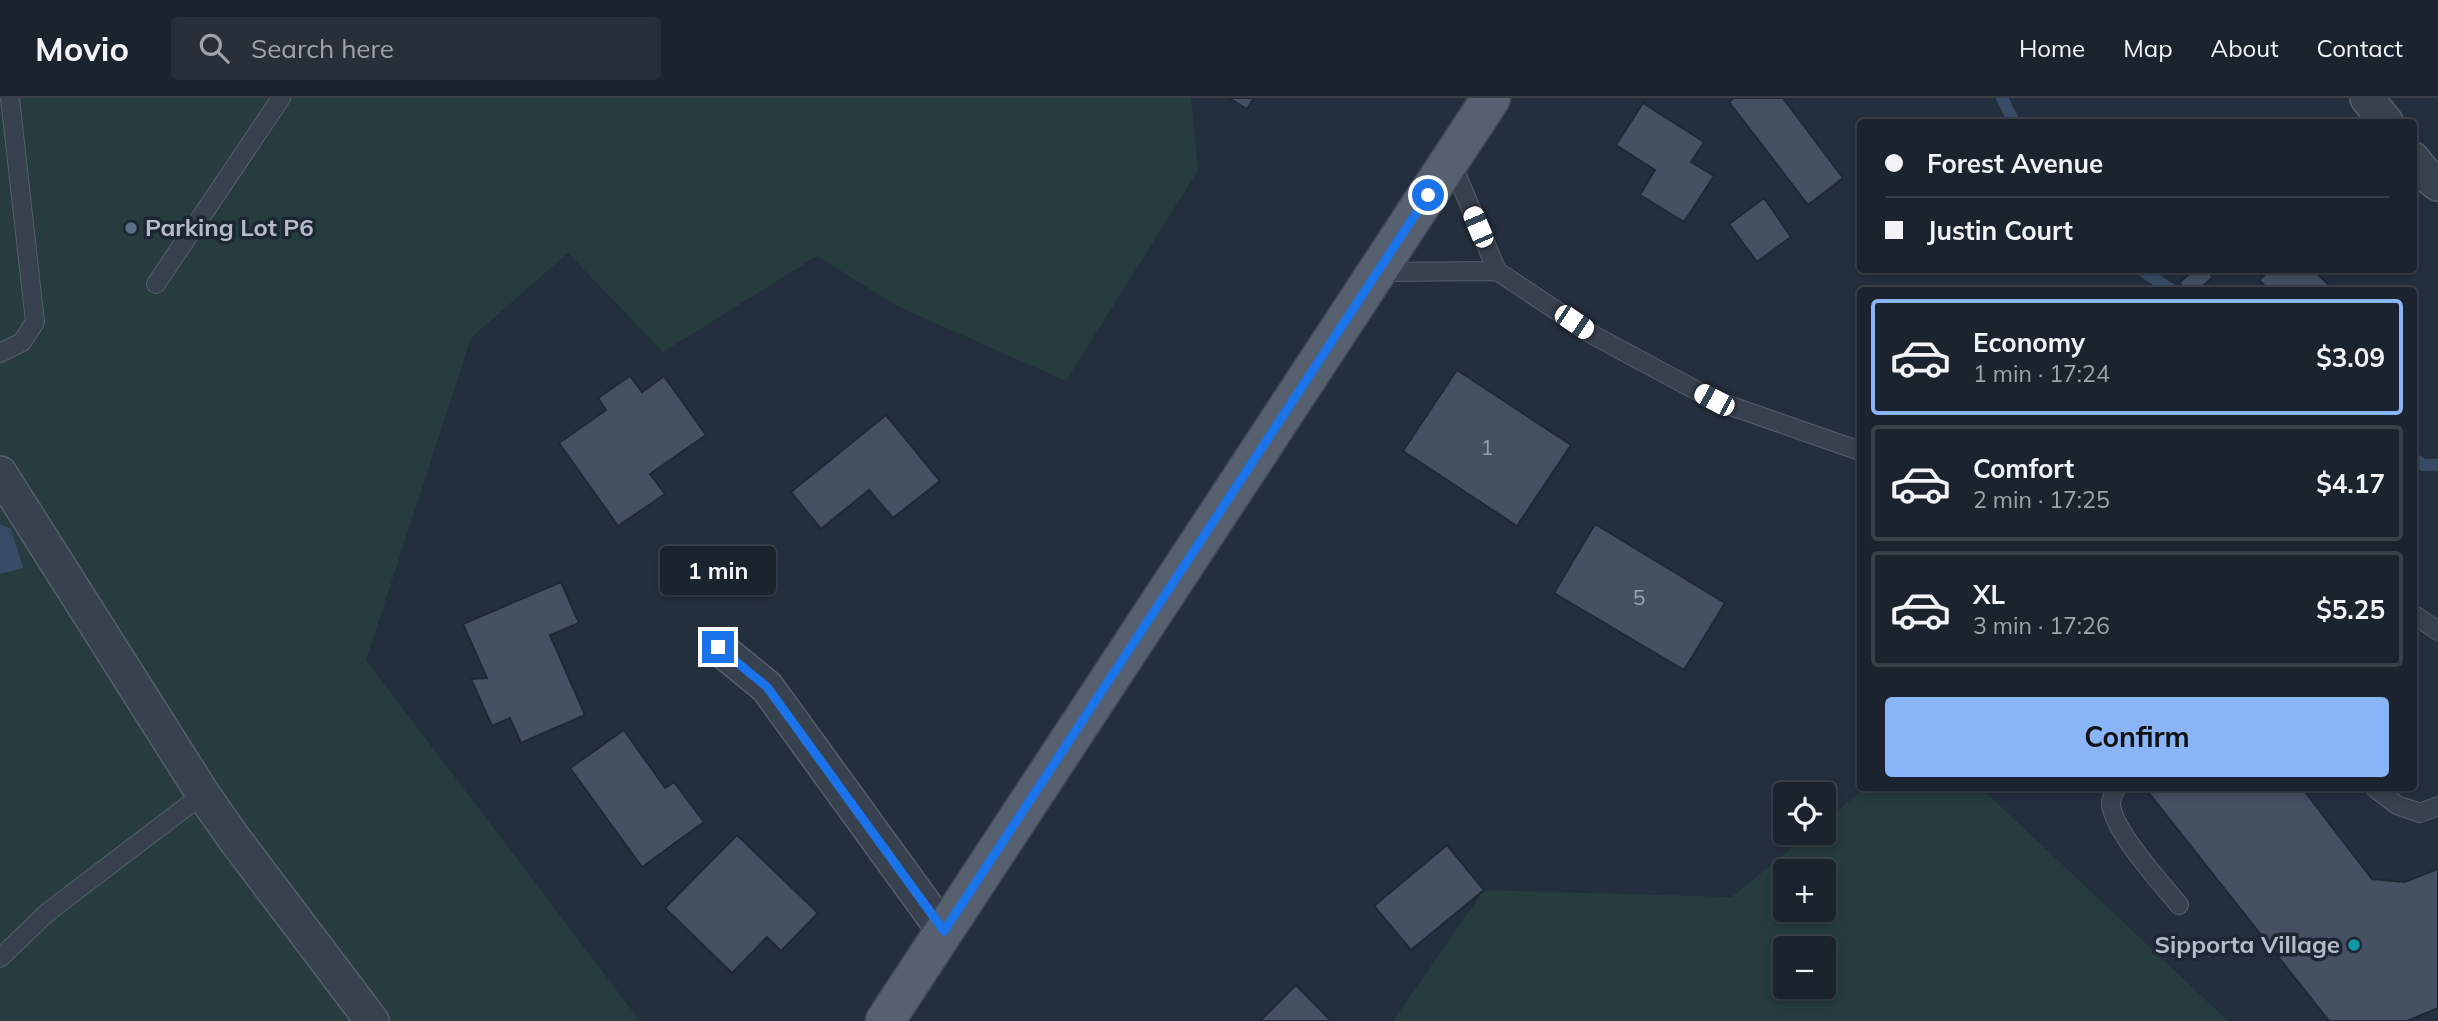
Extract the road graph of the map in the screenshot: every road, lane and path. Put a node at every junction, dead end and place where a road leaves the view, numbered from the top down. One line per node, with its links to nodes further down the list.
1 (10, 98): 12 (lane)
2 (281, 98): 11 (lane)
3 (1491, 98): 6 (main road)
4 (2367, 98): 5 (street)
5 (2384, 119)
6 (1450, 160): 9 (lane); 10 (main road)
7 (2417, 164): 8 (street)
8 (2438, 184)
9 (1497, 271): 10 (lane); 13 (lane)
10 (1377, 272): 23 (main road)
11 (156, 284)
12 (0, 354)
13 (1857, 450)
14 (0, 473): 20 (street)
15 (2417, 617): 16 (lane)
16 (2438, 631)
17 (718, 647): 23 (street)
18 (2115, 791): 22 (lane)
19 (2379, 791): 21 (lane)
20 (203, 794): 24 (lane); 25 (street)
21 (2438, 806)
22 (2179, 905)
23 (944, 931): 26 (main road)
24 (0, 958)
25 (365, 1011)
26 (885, 1021)

